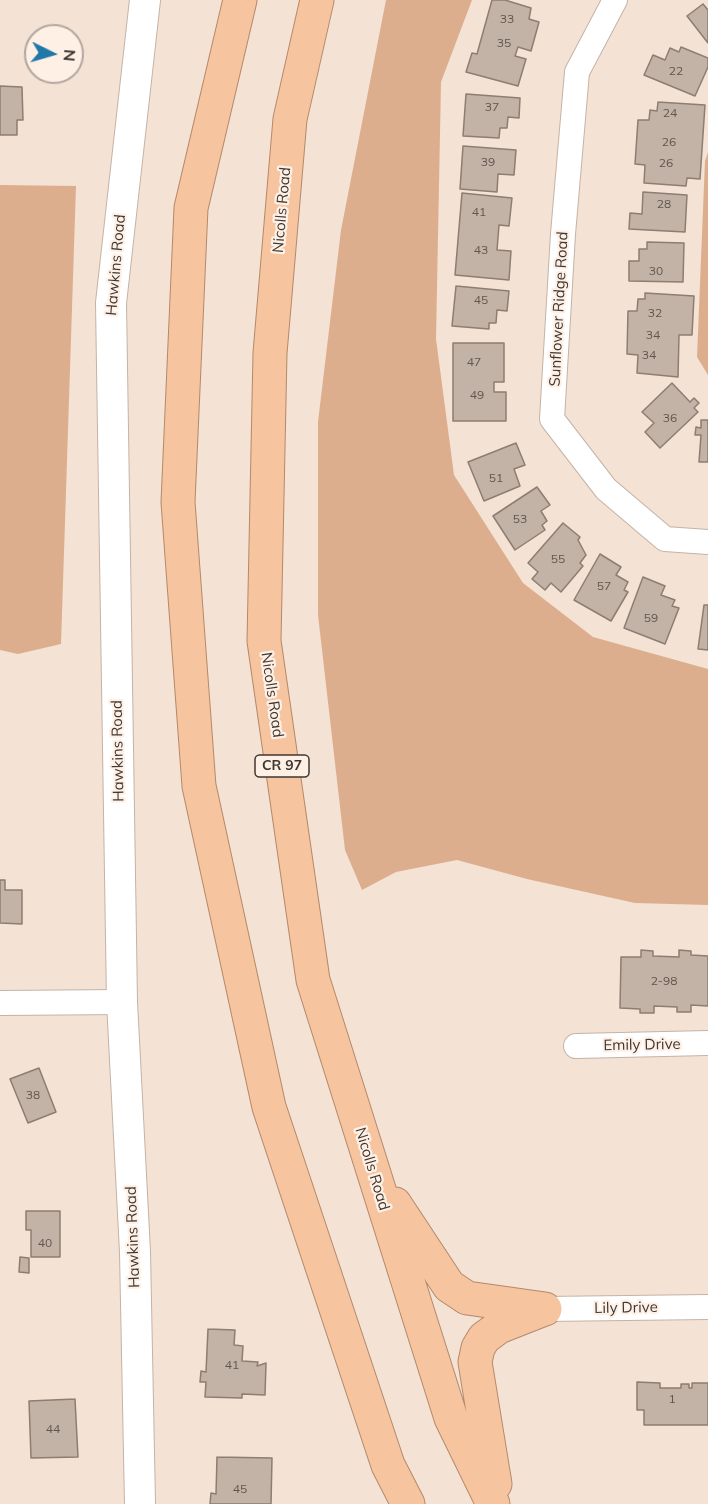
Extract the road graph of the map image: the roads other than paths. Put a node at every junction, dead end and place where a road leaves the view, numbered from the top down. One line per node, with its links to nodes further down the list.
1 (146, 0): 6 (street, Hawkins Road)
2 (240, 0): 14 (highway)
3 (317, 0): 10 (highway, Nicolls Road / CR 97)
4 (615, 0): 5 (street, Sunflower Ridge Road)
5 (708, 542)
6 (122, 1002): 7 (street); 13 (street, Hawkins Road)
7 (0, 1003)
8 (708, 1043): 9 (street, Emily Drive)
9 (576, 1046)
10 (373, 1170): 12 (highway); 15 (highway, Nicolls Road / CR 97)
11 (708, 1307): 12 (street, Lily Drive)
12 (545, 1309): 16 (highway)
13 (140, 1504)
14 (408, 1504)
15 (494, 1504)
16 (498, 1504)

